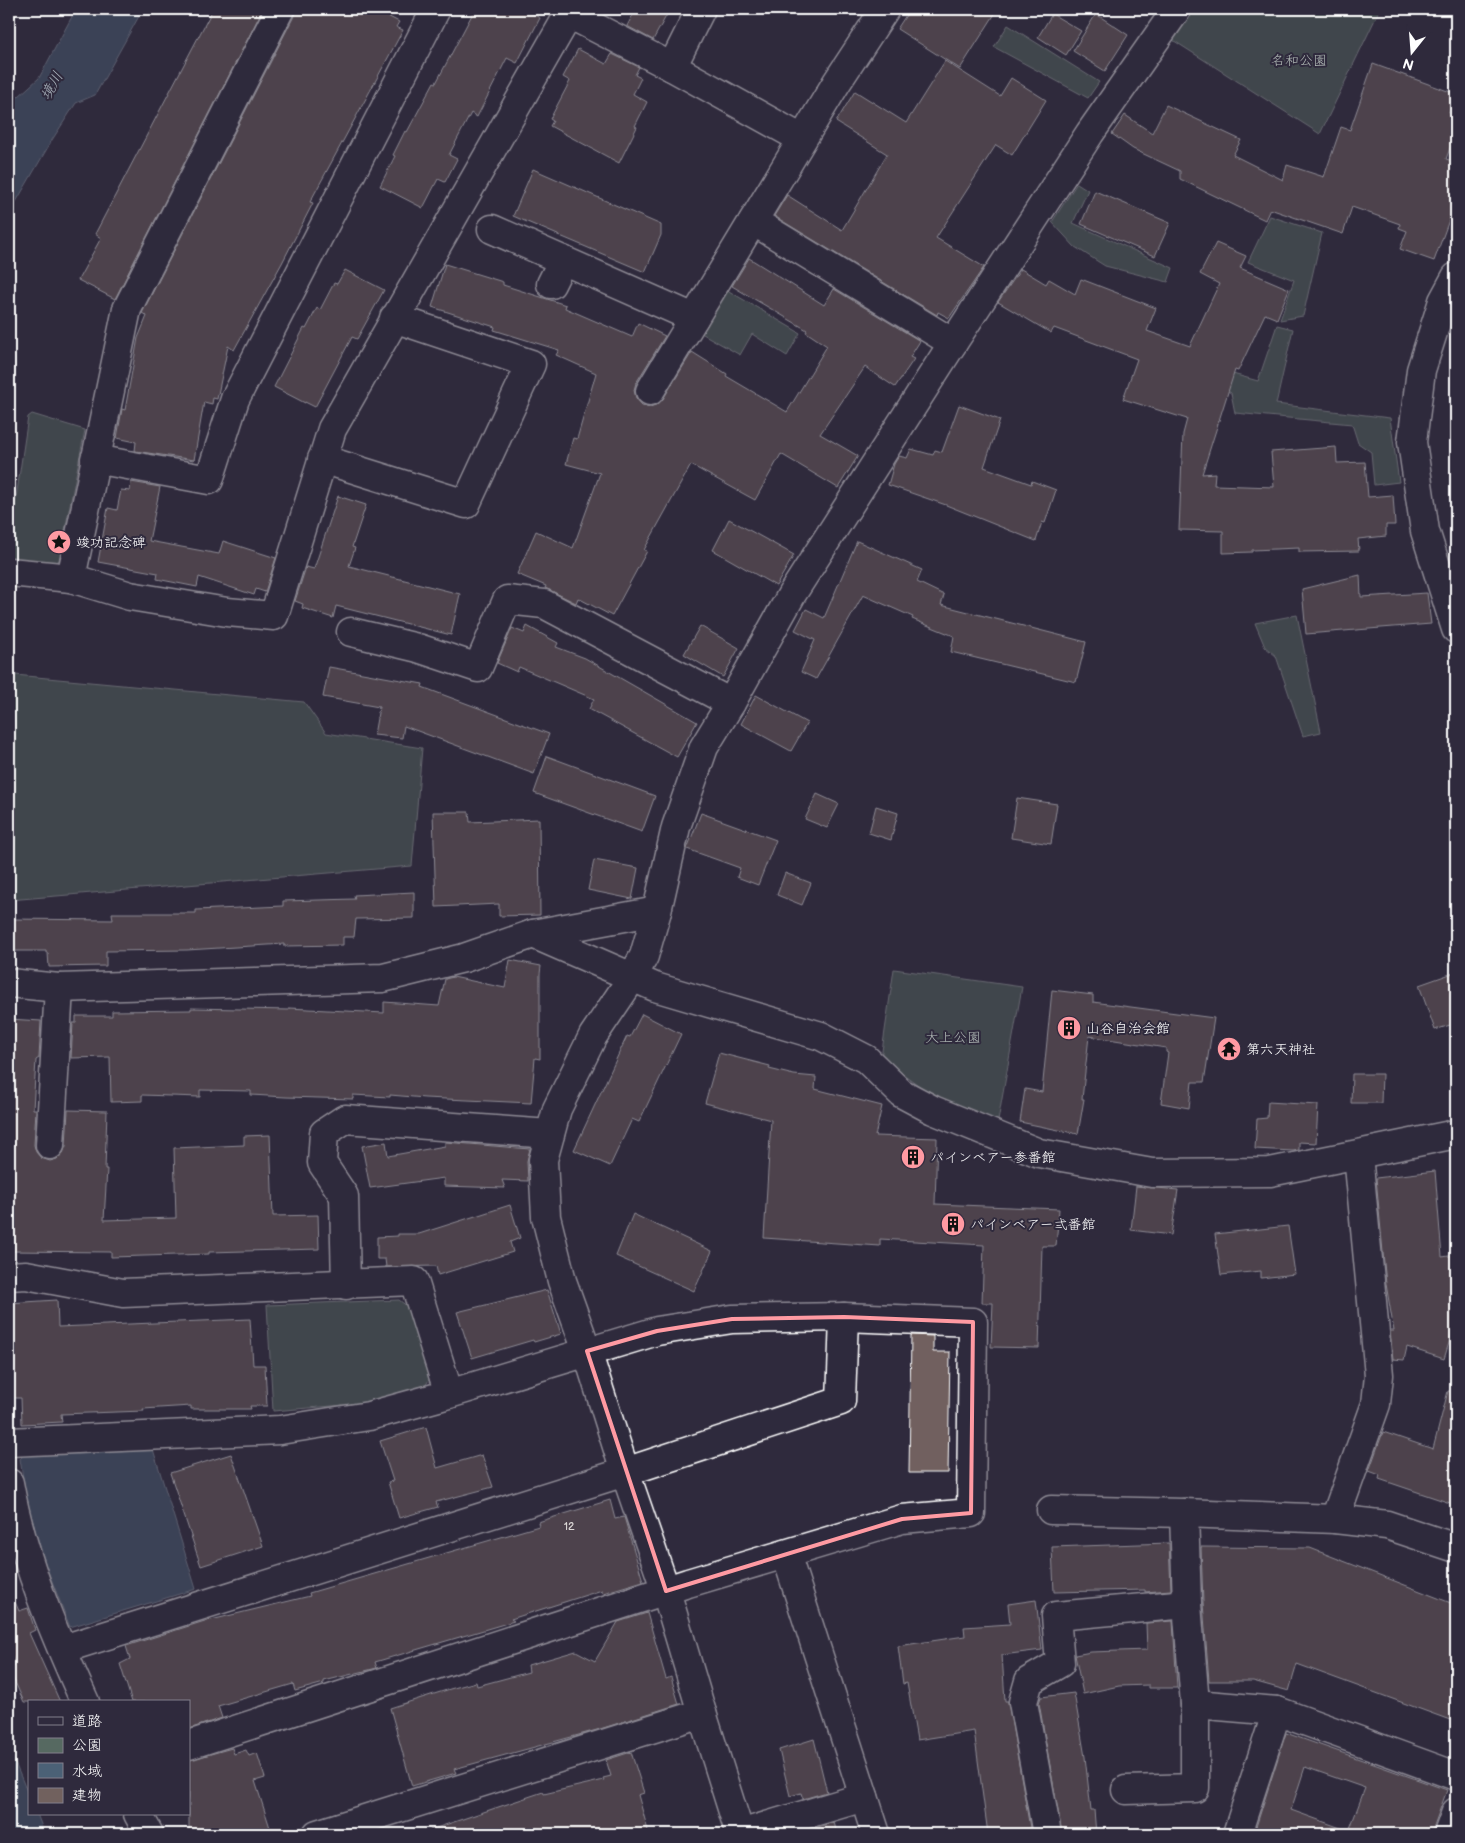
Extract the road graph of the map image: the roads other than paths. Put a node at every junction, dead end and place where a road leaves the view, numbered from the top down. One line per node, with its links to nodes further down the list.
1 (280, 9): 17 (street)
2 (701, 9): 6 (street)
3 (884, 9): 7 (street)
4 (1177, 9): 15 (street)
5 (431, 10): 17 (street)
6 (672, 67): 7 (street); 13 (street)
7 (802, 139): 8 (street)
8 (753, 221): 14 (street); 15 (street)
9 (492, 230): 10 (street)
10 (563, 260): 12 (street); 14 (street)
11 (1456, 277): 21 (street)
12 (551, 284)
13 (394, 318): 18 (street); 18 (street)
14 (694, 318): 16 (street)
15 (953, 343): 23 (street)
16 (650, 391)
17 (96, 459): 20 (street)
18 (322, 459): 20 (street)
19 (9, 572): 20 (street)
20 (71, 578)
21 (1456, 629)
22 (351, 632): 23 (street)
23 (731, 703): 24 (street)
24 (657, 911): 25 (street); 26 (street)
25 (533, 934): 26 (street); 28 (street)
26 (632, 978): 29 (street); 32 (street)
27 (9, 983): 28 (street)
28 (59, 988): 31 (street)
29 (550, 1134): 34 (street); 36 (street)
30 (1456, 1134): 32 (street)
31 (50, 1145)
32 (1358, 1155): 43 (street)
33 (9, 1276): 34 (street)
34 (346, 1285): 37 (street)
35 (844, 1316): 36 (street); 39 (street); 45 (street)
36 (587, 1351): 37 (street); 39 (street)
37 (448, 1394): 38 (street)
38 (9, 1442)
39 (625, 1472): 46 (street); 48 (street)
40 (9, 1484): 48 (street)
41 (1051, 1510): 42 (street)
42 (1184, 1513): 43 (street); 47 (street)
43 (1335, 1519): 44 (street)
44 (1456, 1548)
45 (786, 1554): 46 (street); 56 (street)
46 (666, 1592): 52 (street); 53 (street)
47 (1187, 1604): 50 (street); 63 (street)
48 (63, 1649): 49 (street)
49 (84, 1700)
50 (1195, 1704): 51 (street); 55 (street)
51 (1277, 1711): 54 (street); 64 (street)
52 (702, 1713): 60 (street); 61 (street)
53 (190, 1745)
54 (1456, 1776)
55 (1126, 1790)
56 (864, 1796): 61 (street); 62 (street)
57 (1456, 1812): 65 (street)
58 (139, 1816): 59 (street)
59 (149, 1834)
60 (317, 1834)
61 (740, 1834)
62 (876, 1834)
63 (1047, 1834)
64 (1237, 1834)
65 (1448, 1834)

